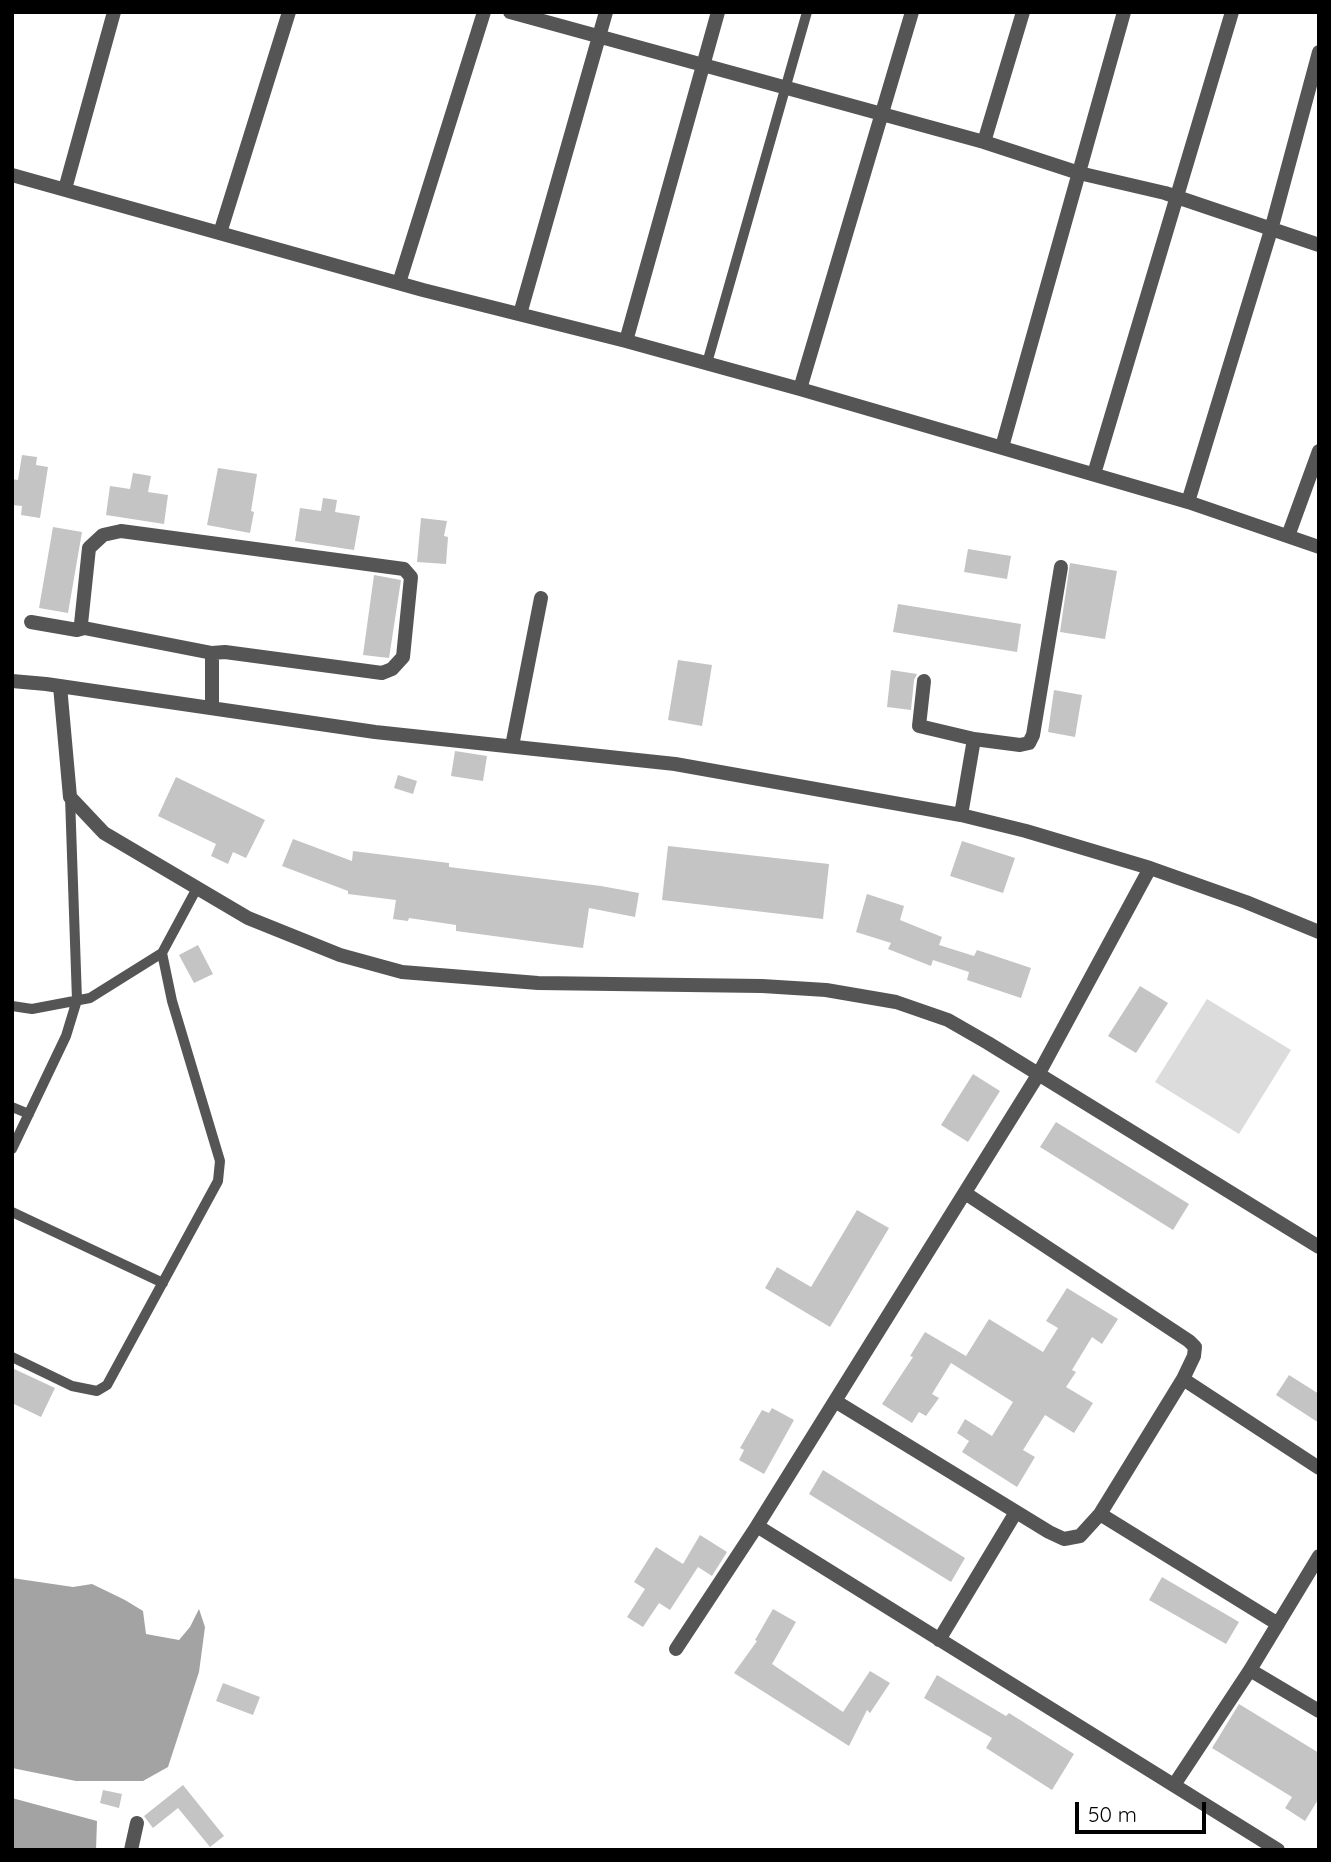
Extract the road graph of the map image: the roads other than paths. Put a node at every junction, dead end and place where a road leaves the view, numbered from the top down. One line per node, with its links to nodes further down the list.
1 (114, 12): 20 (street)
2 (289, 12): 23 (street)
3 (484, 12): 25 (street)
4 (510, 12): 12 (street)
5 (606, 12): 12 (street)
6 (718, 12): 14 (street)
7 (807, 12): 15 (lane)
8 (912, 12): 16 (street)
9 (1023, 12): 17 (street)
10 (1124, 12): 18 (street)
11 (1232, 12): 21 (street)
12 (599, 37): 14 (street); 26 (street)
13 (1319, 52): 22 (street)
14 (704, 66): 15 (street); 27 (street)
15 (785, 88): 16 (street); 28 (lane)
16 (881, 114): 17 (street); 29 (street)
17 (984, 142): 18 (street)
18 (1079, 173): 21 (street); 30 (street)
19 (12, 175): 20 (street)
20 (65, 190): 23 (street)
21 (1176, 197): 22 (street); 32 (street)
22 (1271, 230): 24 (street); 33 (street)
23 (220, 233): 25 (street)
24 (1319, 245)
25 (399, 283): 26 (street)
26 (520, 314): 27 (street)
27 (626, 341): 28 (street)
28 (707, 363): 29 (street)
29 (800, 389): 30 (street)
30 (1002, 447): 32 (street)
31 (1319, 451): 34 (street)
32 (1094, 474): 33 (street)
33 (1188, 502): 34 (street)
34 (1288, 536): 35 (street)
35 (1319, 547)
36 (1061, 568): 45 (street)
37 (541, 598): 46 (street)
38 (31, 622): 39 (street)
39 (84, 628): 40 (street); 40 (street)
40 (212, 653): 44 (street)
41 (12, 681): 43 (street)
42 (924, 681): 45 (street)
43 (60, 686): 44 (street); 47 (street)
44 (212, 708): 46 (street)
45 (974, 739): 48 (street)
46 (512, 746): 48 (street)
47 (70, 797): 50 (street); 53 (lane)
48 (961, 814): 49 (street)
49 (1150, 868): 51 (street); 55 (street)
50 (197, 888): 52 (lane); 55 (street)
51 (1316, 927)
52 (162, 953): 53 (lane); 62 (lane)
53 (77, 1000): 54 (lane); 57 (lane)
54 (12, 1006)
55 (1038, 1075): 59 (street); 61 (street)
56 (12, 1107): 57 (lane)
57 (29, 1114): 58 (lane)
58 (12, 1149)
59 (965, 1193): 64 (street); 65 (street)
60 (12, 1212): 62 (lane)
61 (1319, 1247)
62 (163, 1283): 63 (lane)
63 (12, 1357)
64 (1183, 1379): 66 (street); 68 (street)
65 (835, 1401): 67 (street); 69 (street)
66 (1319, 1468)
67 (1016, 1512): 68 (street); 72 (street)
68 (1100, 1514): 71 (street)
69 (757, 1526): 72 (street); 73 (street)
70 (1319, 1556): 71 (street)
71 (1278, 1624): 74 (street)
72 (939, 1640): 76 (street)
73 (676, 1649)
74 (1250, 1670): 75 (street); 76 (street)
75 (1319, 1711)
76 (1174, 1785): 79 (street)
77 (137, 1823): 78 (street)
78 (131, 1850)
79 (1278, 1850)

